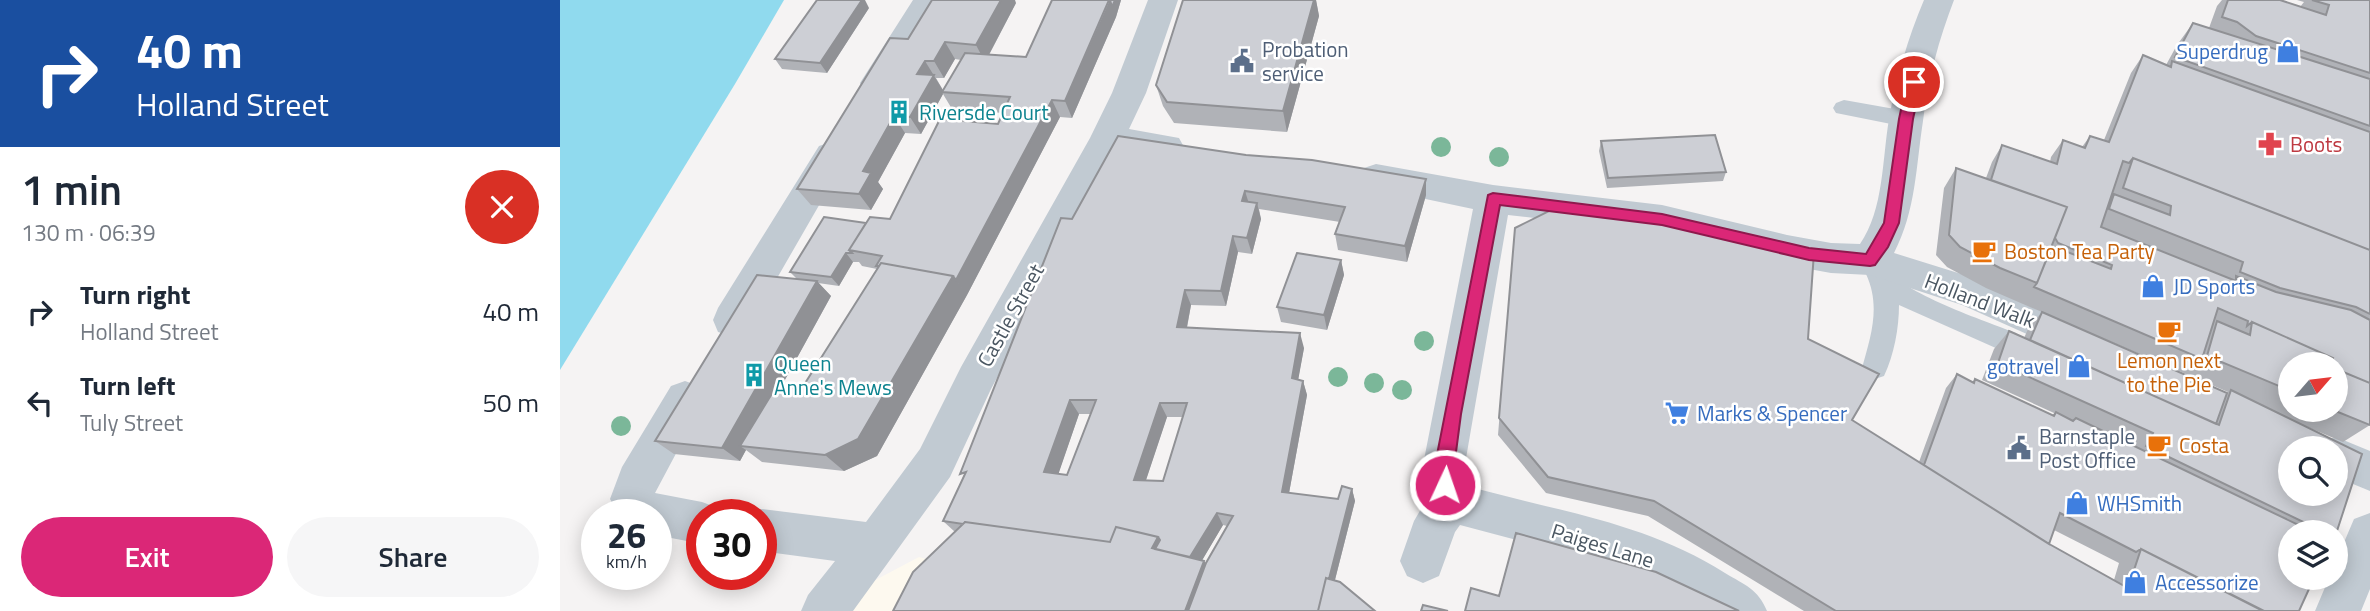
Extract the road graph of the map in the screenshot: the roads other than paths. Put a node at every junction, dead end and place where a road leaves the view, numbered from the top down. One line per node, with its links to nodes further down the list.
1 (928, 0): 17 (street)
2 (1163, 0): 6 (street, Castle Street)
3 (1939, 0): 5 (street)
4 (1844, 108): 5 (lane)
5 (1906, 119): 10 (street)
6 (1107, 139): 7 (street); 20 (street, Castle Street)
7 (1187, 150)
8 (1338, 170): 9 (street, Holland Walk)
9 (1493, 199): 10 (street, Holland Walk); 16 (street)
10 (1876, 271): 11 (lane); 12 (street, Holland Walk); 13 (lane)
11 (2007, 341)
12 (2114, 356)
13 (1875, 368)
14 (2348, 461): 15 (street)
15 (2370, 471)
16 (1452, 502): 21 (street); 23 (street, Paiges Lane)
17 (686, 520)
18 (777, 532): 20 (street)
19 (2370, 534): 24 (street)
20 (876, 545): 22 (street, Castle Street)
21 (1423, 561)
22 (824, 611)
23 (1744, 611)
24 (2338, 611)

